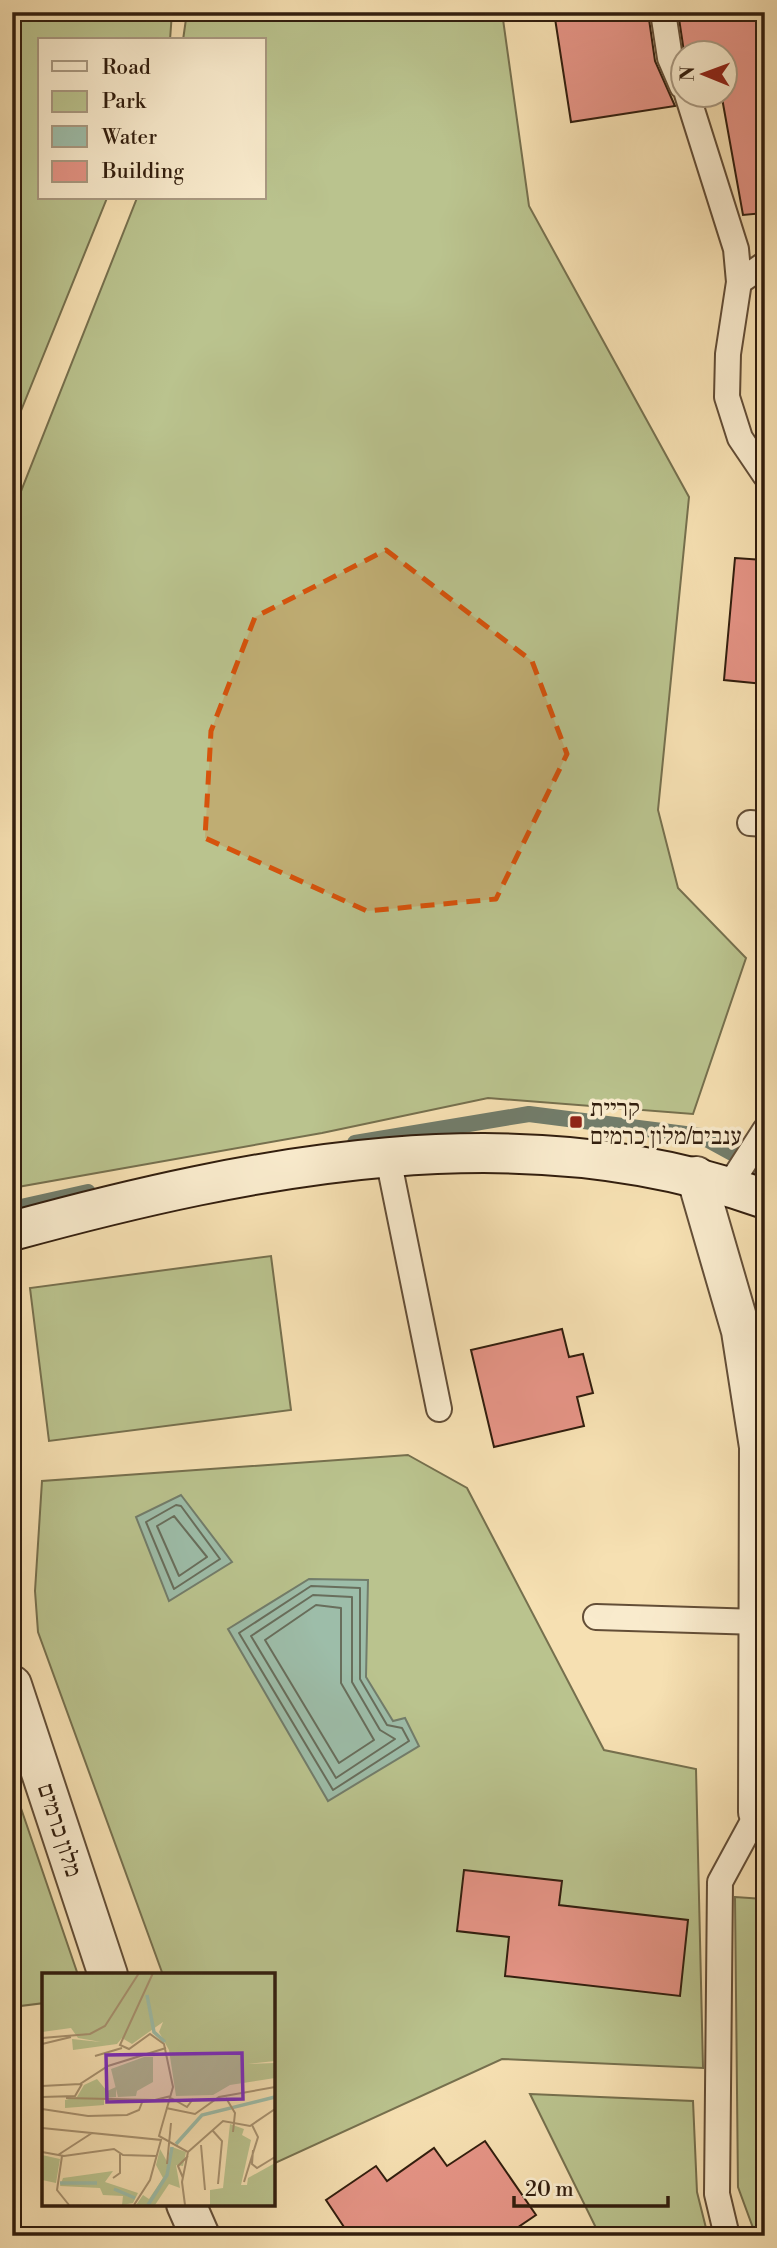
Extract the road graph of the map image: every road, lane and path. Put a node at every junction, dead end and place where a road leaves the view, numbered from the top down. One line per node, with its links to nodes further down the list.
1 (663, 12): 2 (lane)
2 (668, 45)
3 (692, 108): 5 (lane)
4 (765, 264): 5 (lane)
5 (739, 282): 6 (lane)
6 (765, 475)
7 (765, 1130): 9 (lane)
8 (387, 1158): 9 (street); 11 (street); 12 (lane)
9 (713, 1181): 10 (street); 14 (street)
10 (765, 1199)
11 (12, 1231)
12 (439, 1409)
13 (596, 1617): 14 (lane)
14 (761, 1641): 16 (street)
15 (12, 1685): 17 (street, מלון כרמים)
16 (758, 1812): 20 (lane)
17 (107, 1973)
18 (187, 2206): 19 (street)
19 (200, 2236)
20 (727, 2236)

